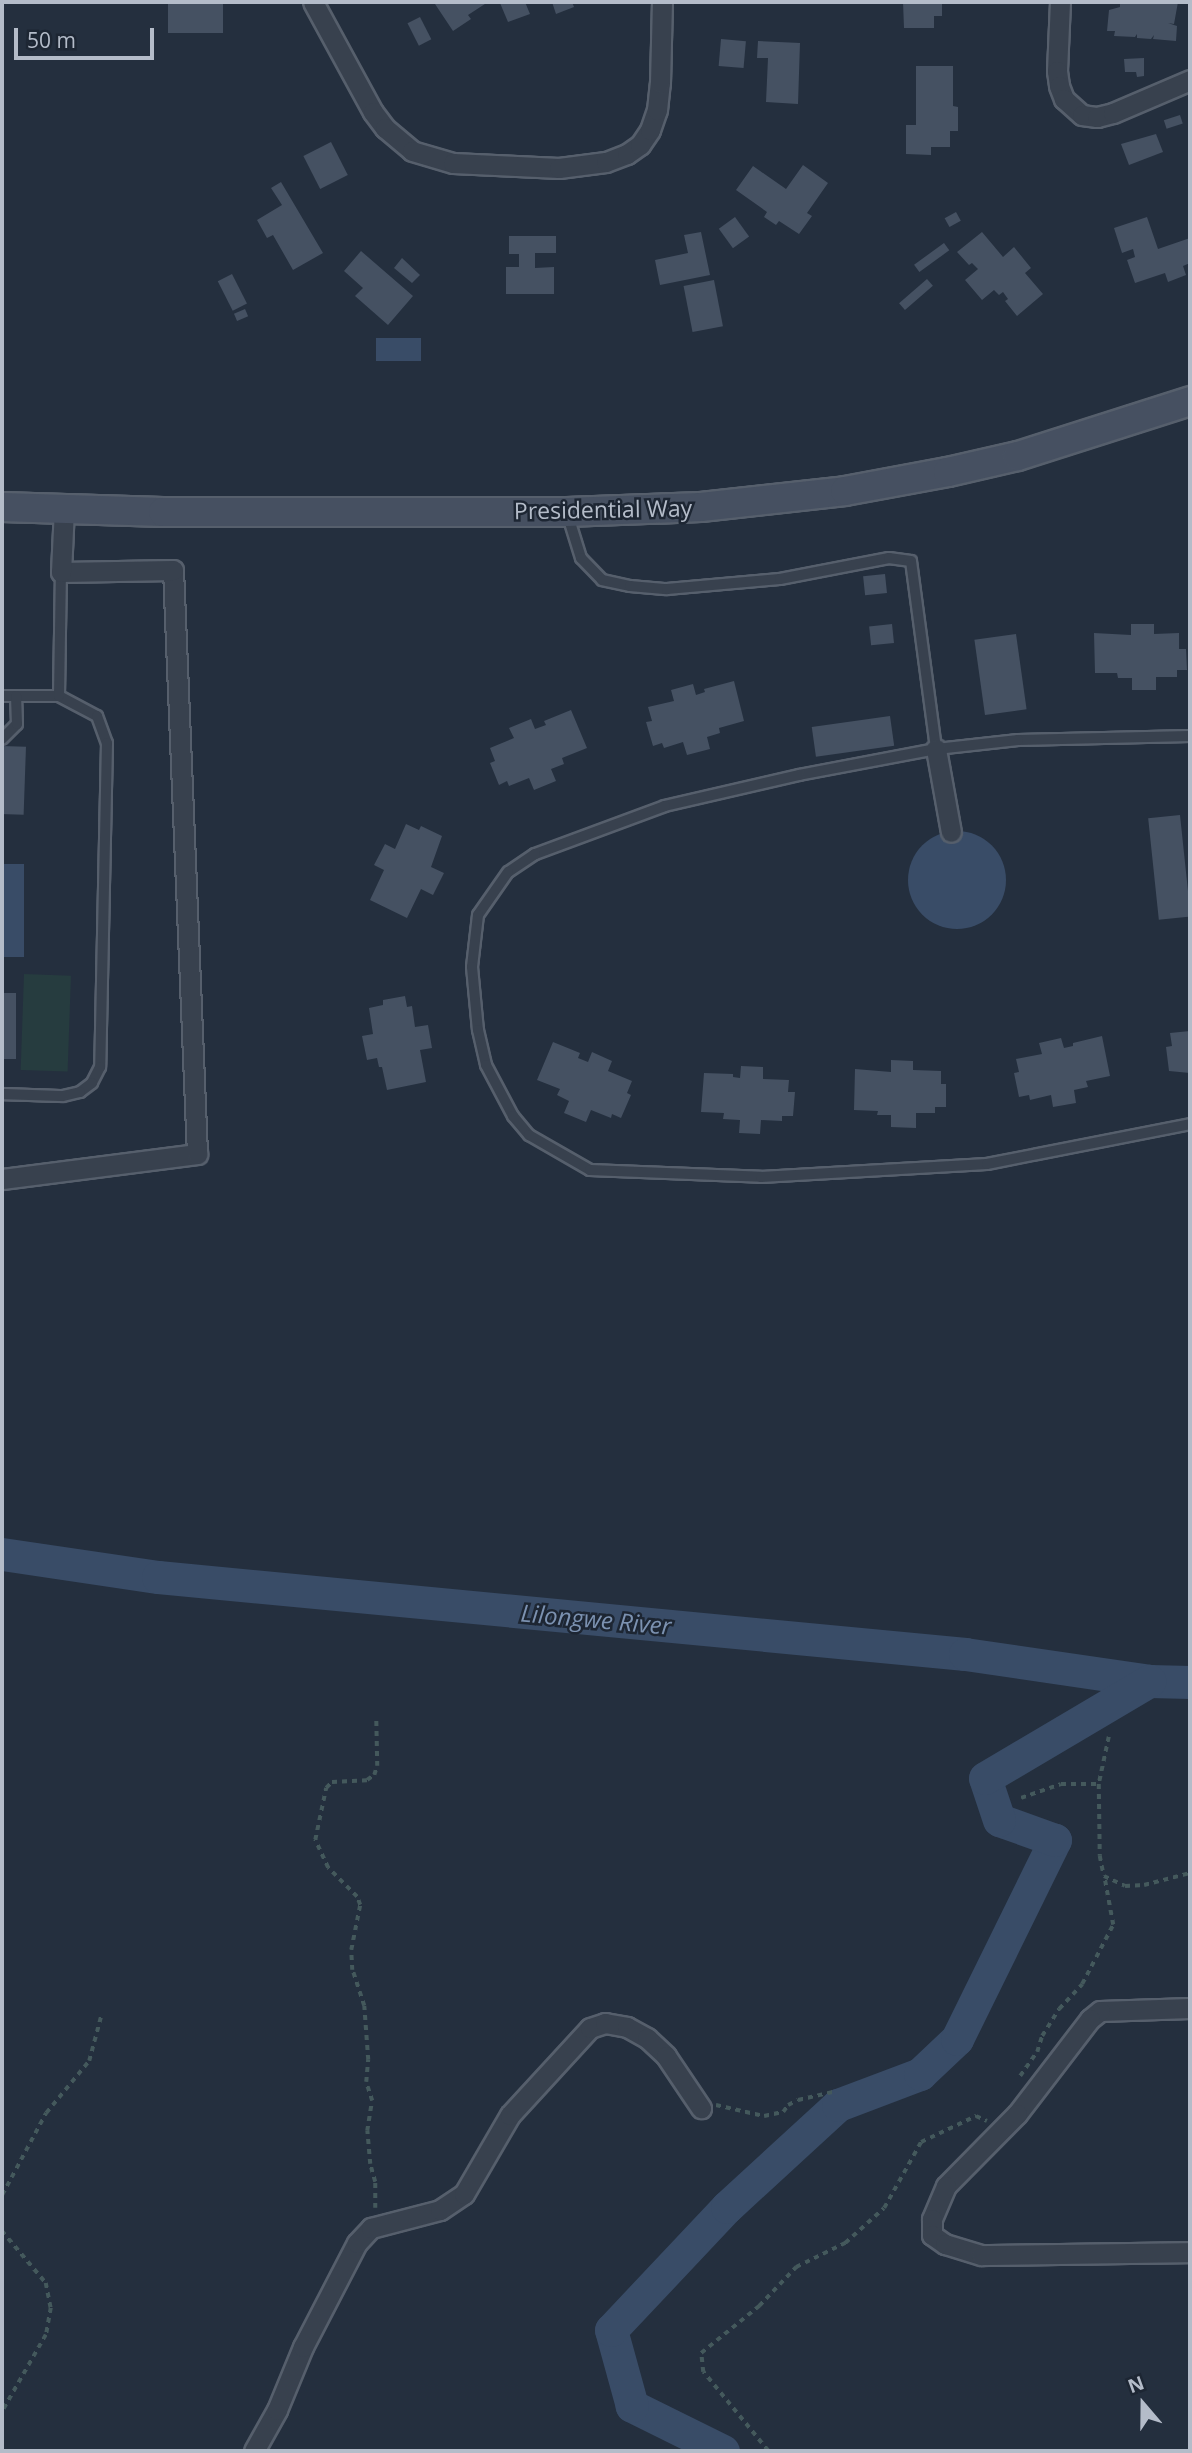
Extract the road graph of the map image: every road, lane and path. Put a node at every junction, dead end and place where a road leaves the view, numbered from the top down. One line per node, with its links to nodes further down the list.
1 (313, 2): 2 (street)
2 (663, 2)
3 (1060, 2): 4 (street)
4 (1190, 80)
5 (1190, 401): 8 (main road, Presidential Way)
6 (2, 507): 7 (main road, Presidential Way)
7 (64, 509): 8 (main road, Presidential Way); 9 (street)
8 (567, 512): 15 (lane)
9 (61, 572): 12 (lane); 19 (street)
10 (2, 696): 11 (lane)
11 (16, 696): 12 (lane); 14 (lane)
12 (59, 696): 17 (lane)
13 (1190, 736): 15 (lane)
14 (2, 739)
15 (936, 748): 16 (street); 18 (lane)
16 (951, 832)
17 (2, 1094)
18 (1190, 1124)
19 (2, 1180)
20 (376, 1717): 33 (path)
21 (1109, 1737): 22 (path)
22 (1099, 1784): 23 (path); 25 (path)
23 (1021, 1798)
24 (1190, 1873): 25 (path)
25 (1104, 1876): 28 (path)
26 (1190, 2008): 35 (street)
27 (101, 2016): 32 (path)
28 (1016, 2082)
29 (834, 2092): 30 (path)
30 (701, 2108): 33 (street)
31 (995, 2111): 38 (path)
32 (2, 2195)
33 (371, 2228): 37 (street)
34 (2, 2231): 36 (path)
35 (1190, 2252)
36 (2, 2412)
37 (254, 2451)
38 (768, 2451)

